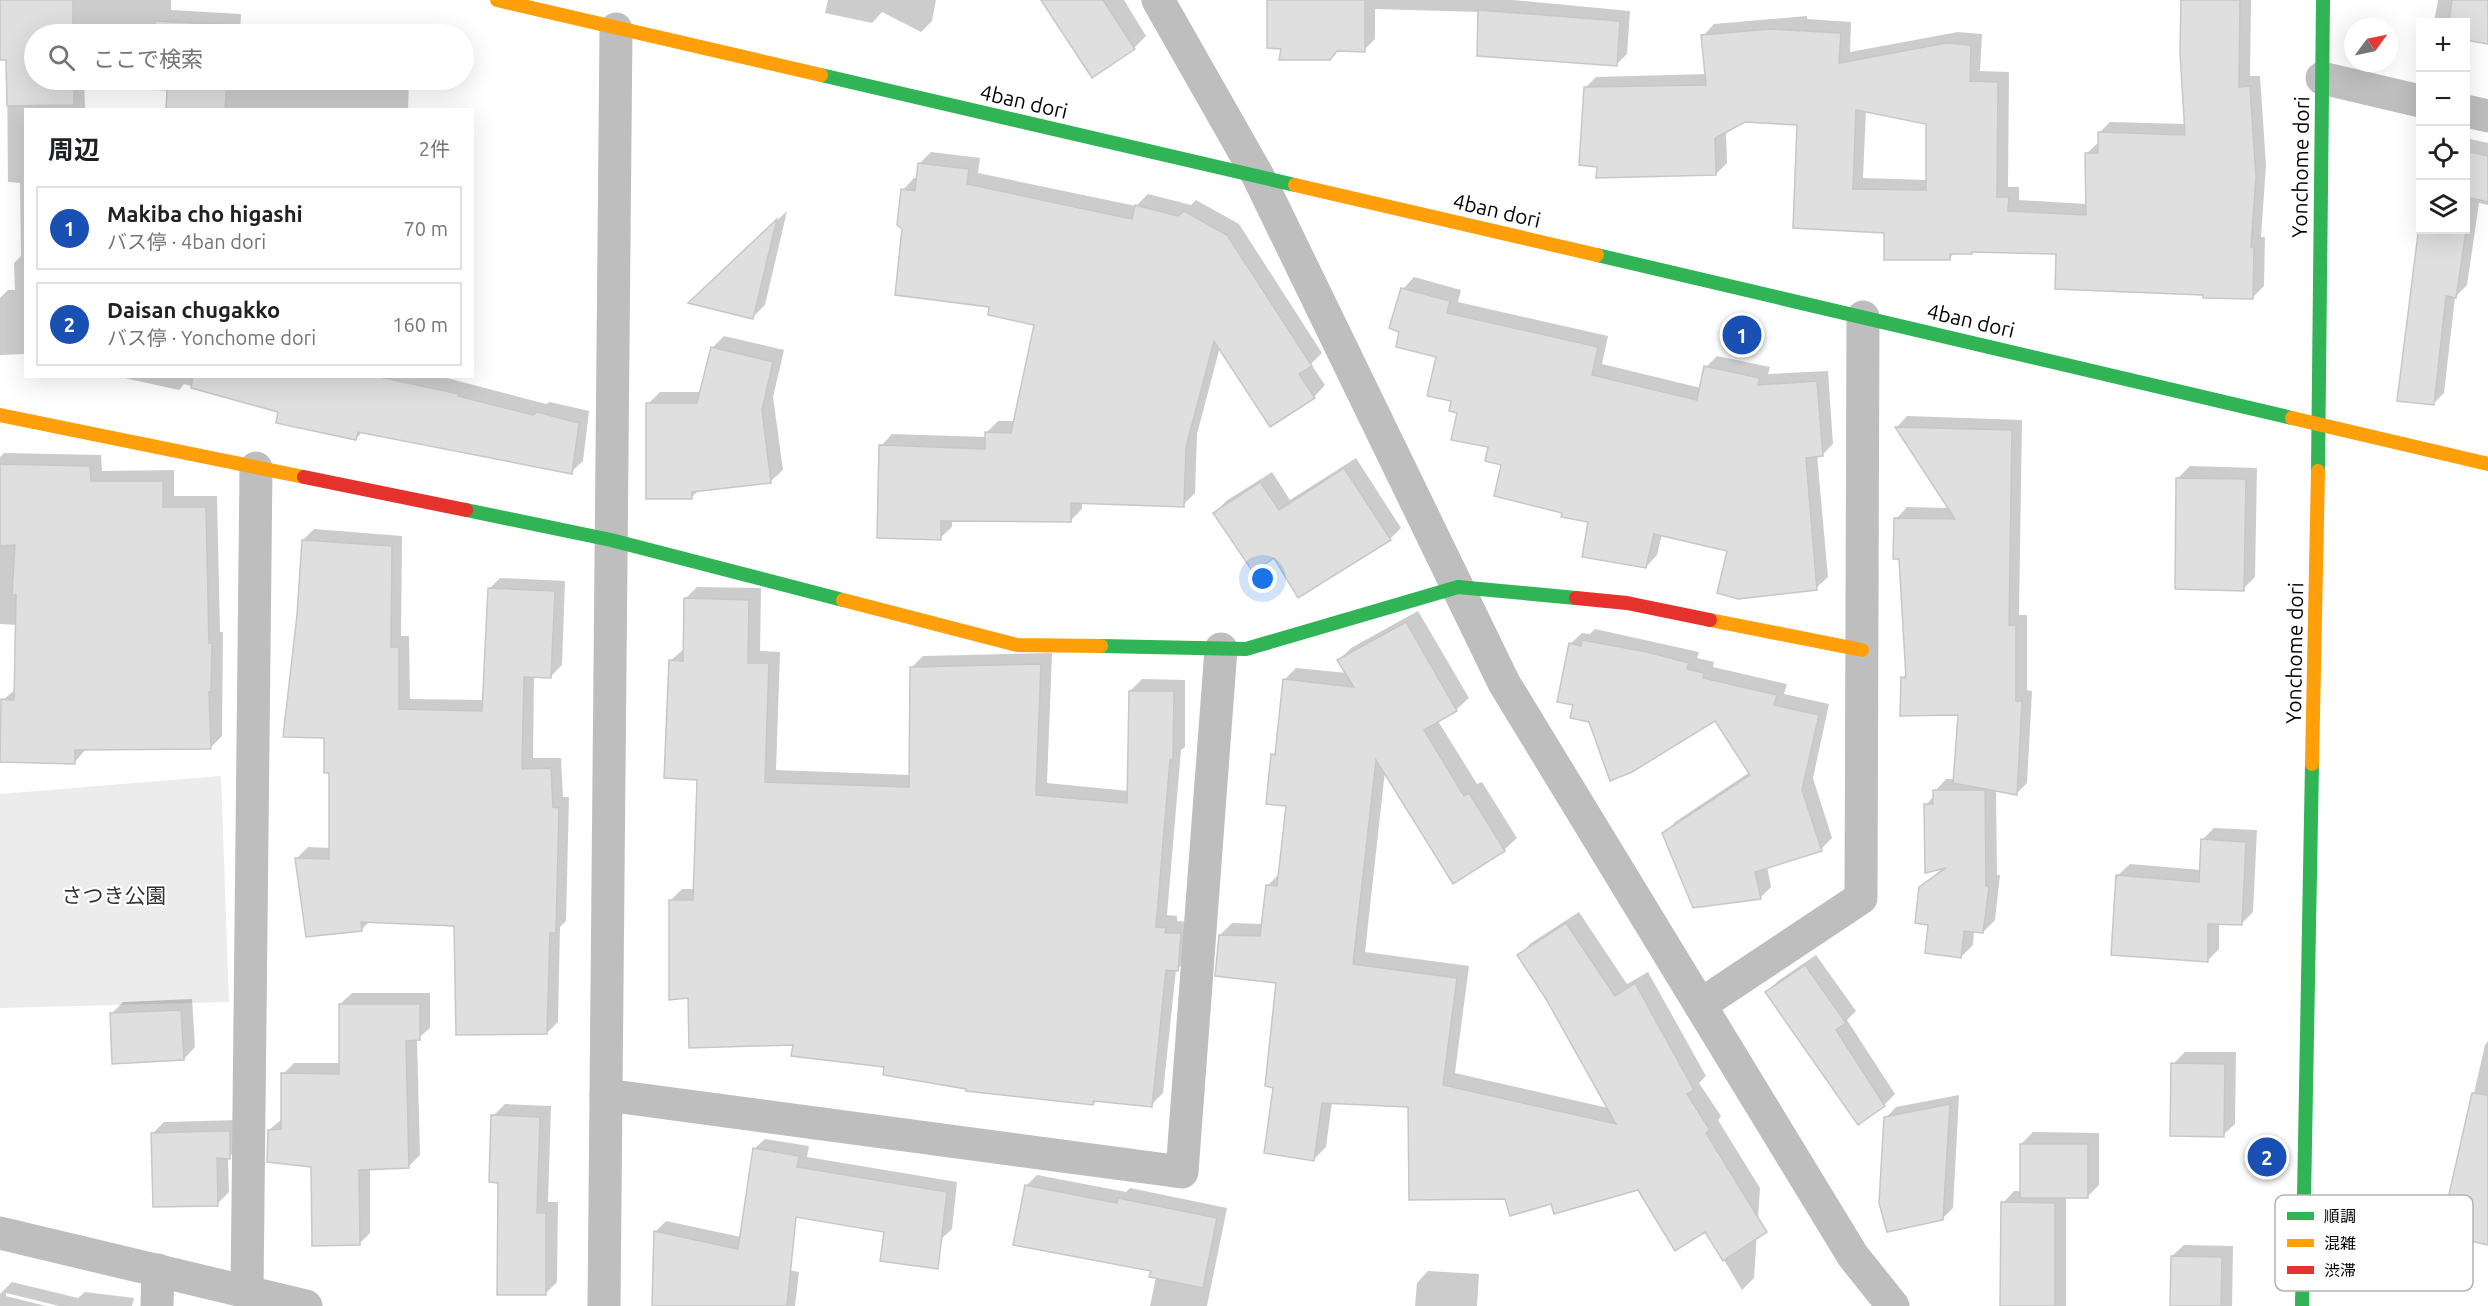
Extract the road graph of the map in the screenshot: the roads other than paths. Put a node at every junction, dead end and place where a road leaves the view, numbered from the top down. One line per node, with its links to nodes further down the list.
1 (497, 0): 4 (street, 4ban dori)
2 (1158, 0): 9 (street)
3 (2323, 0): 5 (street, Yonchome dori)
4 (616, 29): 9 (street, 4ban dori); 15 (street)
5 (2322, 78): 6 (street); 12 (street, Yonchome dori)
6 (2416, 100)
7 (2470, 112): 8 (street)
8 (2488, 116)
9 (1258, 176): 10 (street, 4ban dori); 16 (street)
10 (1863, 317): 12 (street, 4ban dori); 18 (street)
11 (0, 415): 14 (street)
12 (2319, 423): 13 (street, 4ban dori); 21 (street, Yonchome dori)
13 (2488, 464)
14 (256, 468): 15 (street); 25 (street)
15 (612, 540): 17 (street); 20 (street)
16 (1458, 587): 17 (street); 18 (street); 19 (street)
17 (1221, 649): 20 (street)
18 (1862, 650): 19 (street)
19 (1700, 1005): 29 (street)
20 (606, 1095): 28 (street)
21 (2304, 1195)
22 (0, 1233): 23 (street)
23 (158, 1270): 25 (street); 26 (street)
24 (2302, 1291): 30 (street, Yonchome dori)
25 (247, 1292): 27 (street)
26 (157, 1306)
27 (306, 1306)
28 (604, 1306)
29 (1893, 1306)
30 (2302, 1306)

